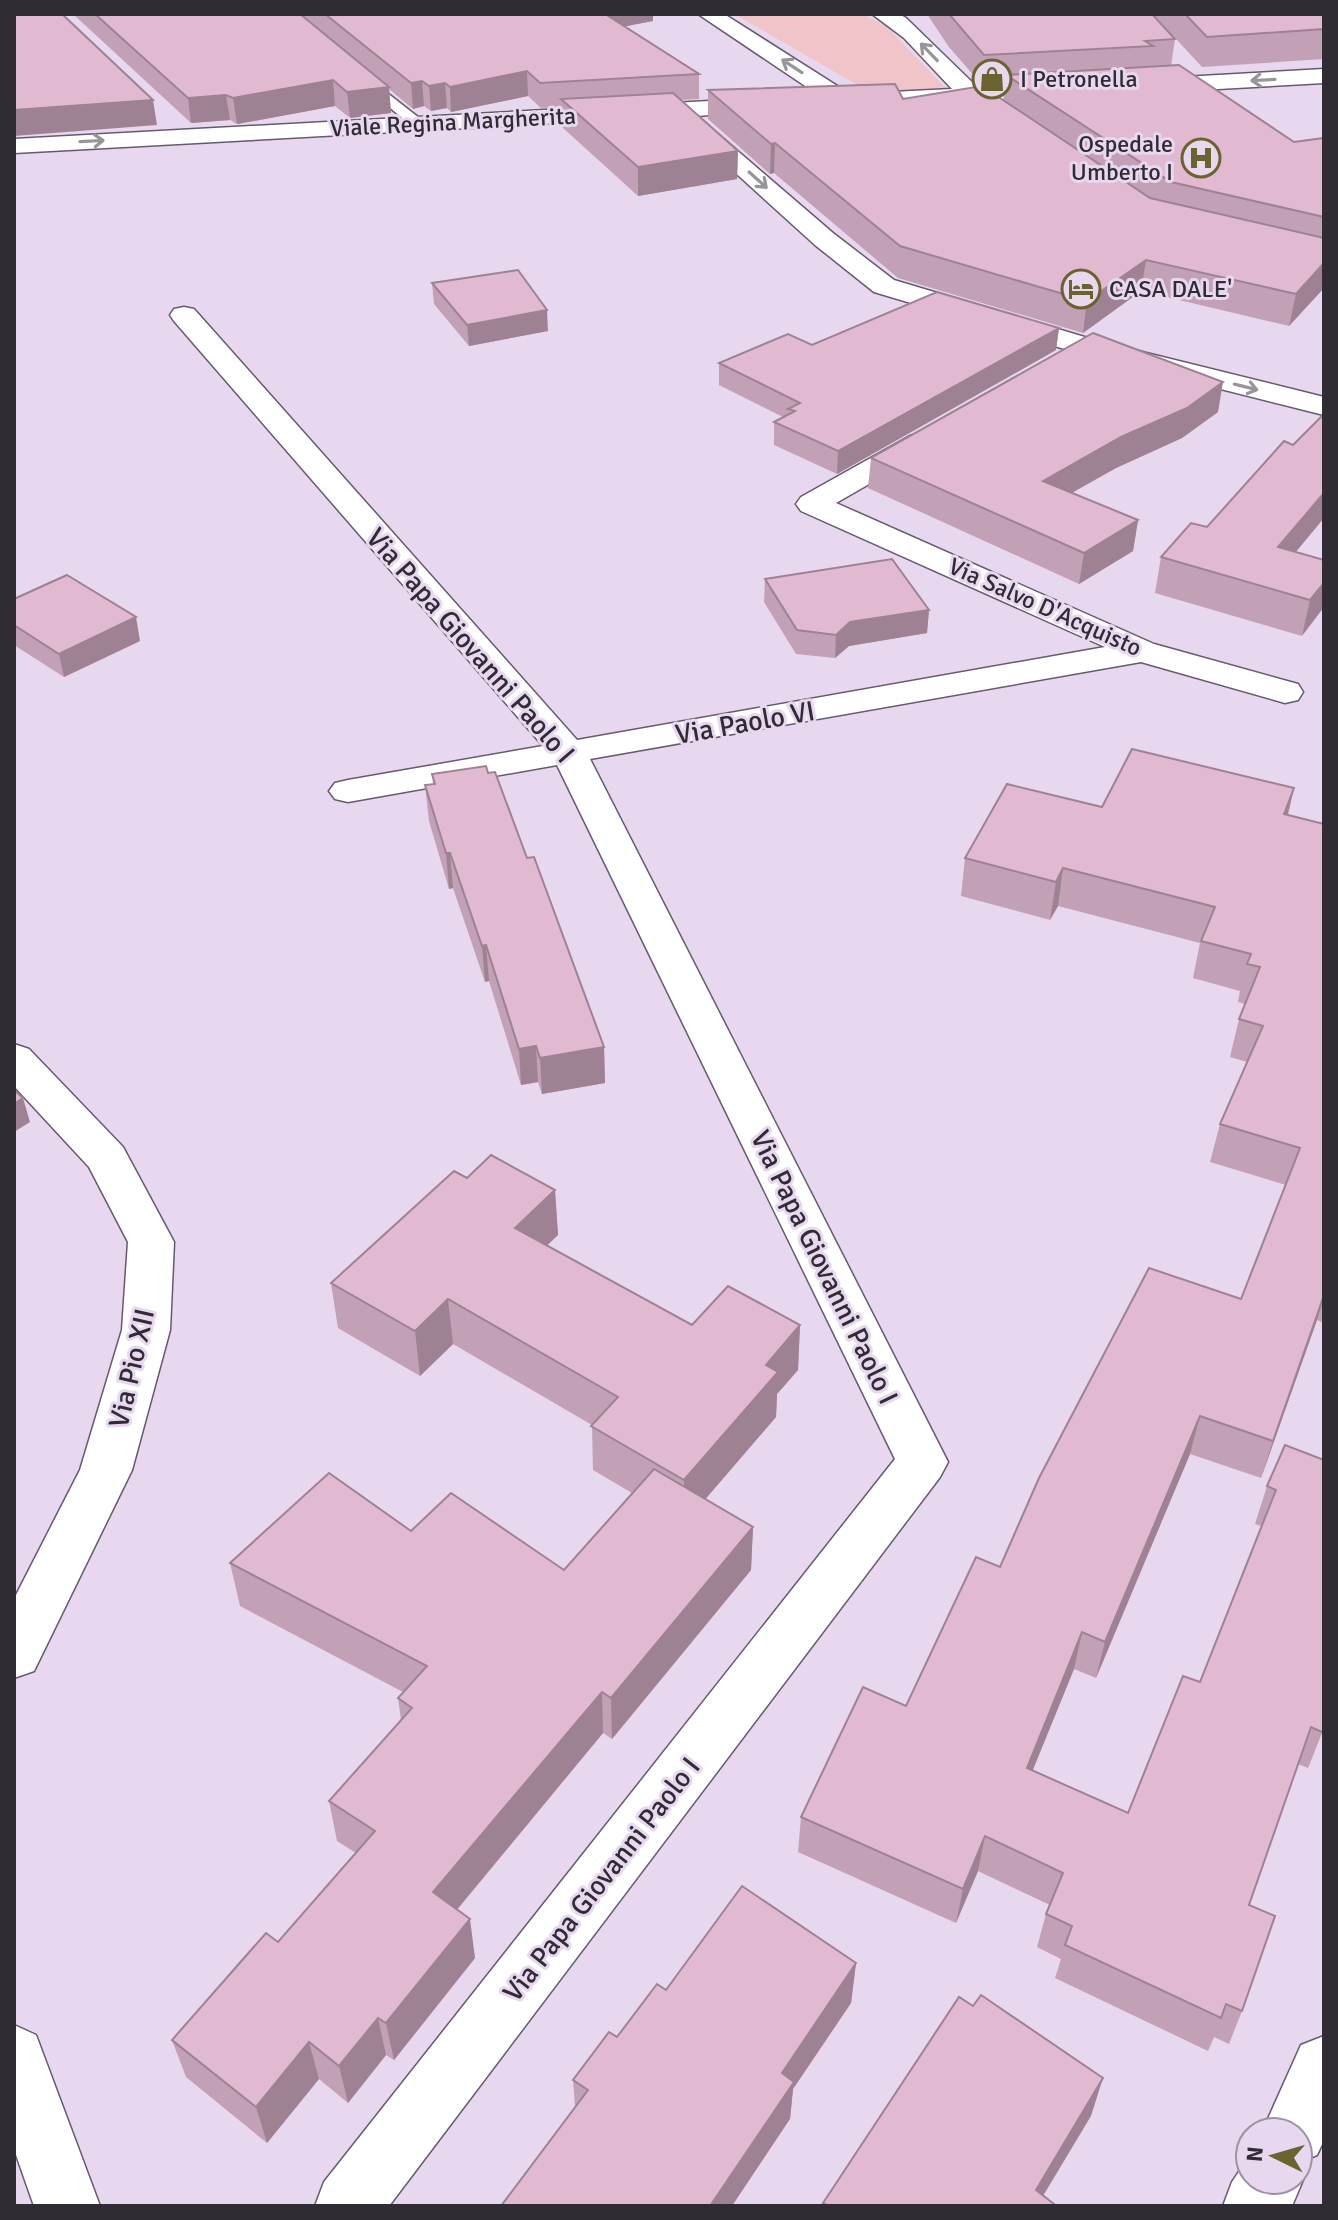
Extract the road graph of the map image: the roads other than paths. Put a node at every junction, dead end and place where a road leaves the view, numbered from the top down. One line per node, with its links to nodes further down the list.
1 (709, 14): 3 (street)
2 (883, 14): 10 (street, one-way to 2)
3 (738, 31): 11 (street, one-way to 3); 12 (street)
4 (1180, 60): 7 (street)
5 (346, 64): 16 (lane)
6 (1324, 76): 7 (street, one-way to 7)
7 (1201, 84): 8 (street)
8 (1124, 87)
9 (1078, 90): 10 (street, Viale Regina Margherita)
10 (970, 95): 11 (street, Viale Regina Margherita); 15 (street)
11 (846, 101): 12 (street, Viale Regina Margherita)
12 (790, 104): 13 (street, Viale Regina Margherita)
13 (679, 110): 16 (street, Viale Regina Margherita); 20 (street, one-way to 20)
14 (164, 116): 17 (street)
15 (1007, 120)
16 (418, 124): 17 (street, Viale Regina Margherita)
17 (186, 136): 18 (street, Viale Regina Margherita, one-way to 17)
18 (14, 146)
19 (184, 315): 26 (street, Via Papa Giovanni Paolo I)
20 (1088, 347): 21 (street); 22 (street, one-way to 22)
21 (1060, 363)
22 (1324, 406)
23 (950, 426): 24 (street, Via Salvo D'Acquisto)
24 (1142, 651): 25 (street, Via Salvo D'Acquisto); 26 (street, Via Paolo VI)
25 (1285, 692)
26 (569, 753): 27 (street, Via Paolo VI); 34 (street, Via Papa Giovanni Paolo I)
27 (348, 791)
28 (14, 1059): 29 (street, Via Pio XII)
29 (14, 1654)
30 (14, 2057): 33 (street)
31 (1324, 2068): 32 (street)
32 (1302, 2116)
33 (67, 2206)
34 (348, 2206)

